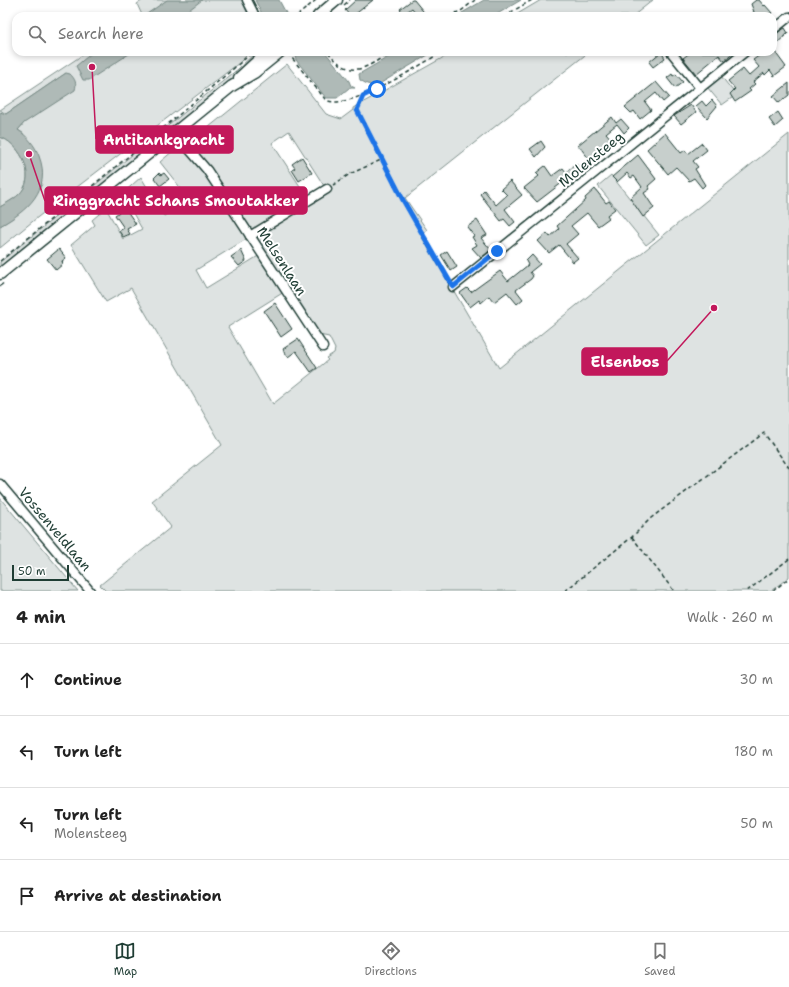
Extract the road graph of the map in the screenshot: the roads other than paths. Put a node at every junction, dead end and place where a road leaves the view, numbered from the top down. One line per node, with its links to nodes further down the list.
1 (247, 0): 3 (street)
2 (337, 0): 4 (main road)
3 (253, 12)
4 (324, 12)
5 (789, 17): 6 (street)
6 (777, 27)
7 (268, 56): 11 (main road)
8 (674, 56): 10 (street)
9 (740, 56): 10 (street, Molensteeg)
10 (700, 88): 15 (street, Molensteeg)
11 (175, 133): 13 (street, Melsenlaan); 14 (main road)
12 (327, 189): 13 (street)
13 (250, 236): 16 (street, Melsenlaan)
14 (0, 274)
15 (453, 287)
16 (323, 347)
17 (0, 484): 18 (street, Vossenveldlaan)
18 (90, 591)

